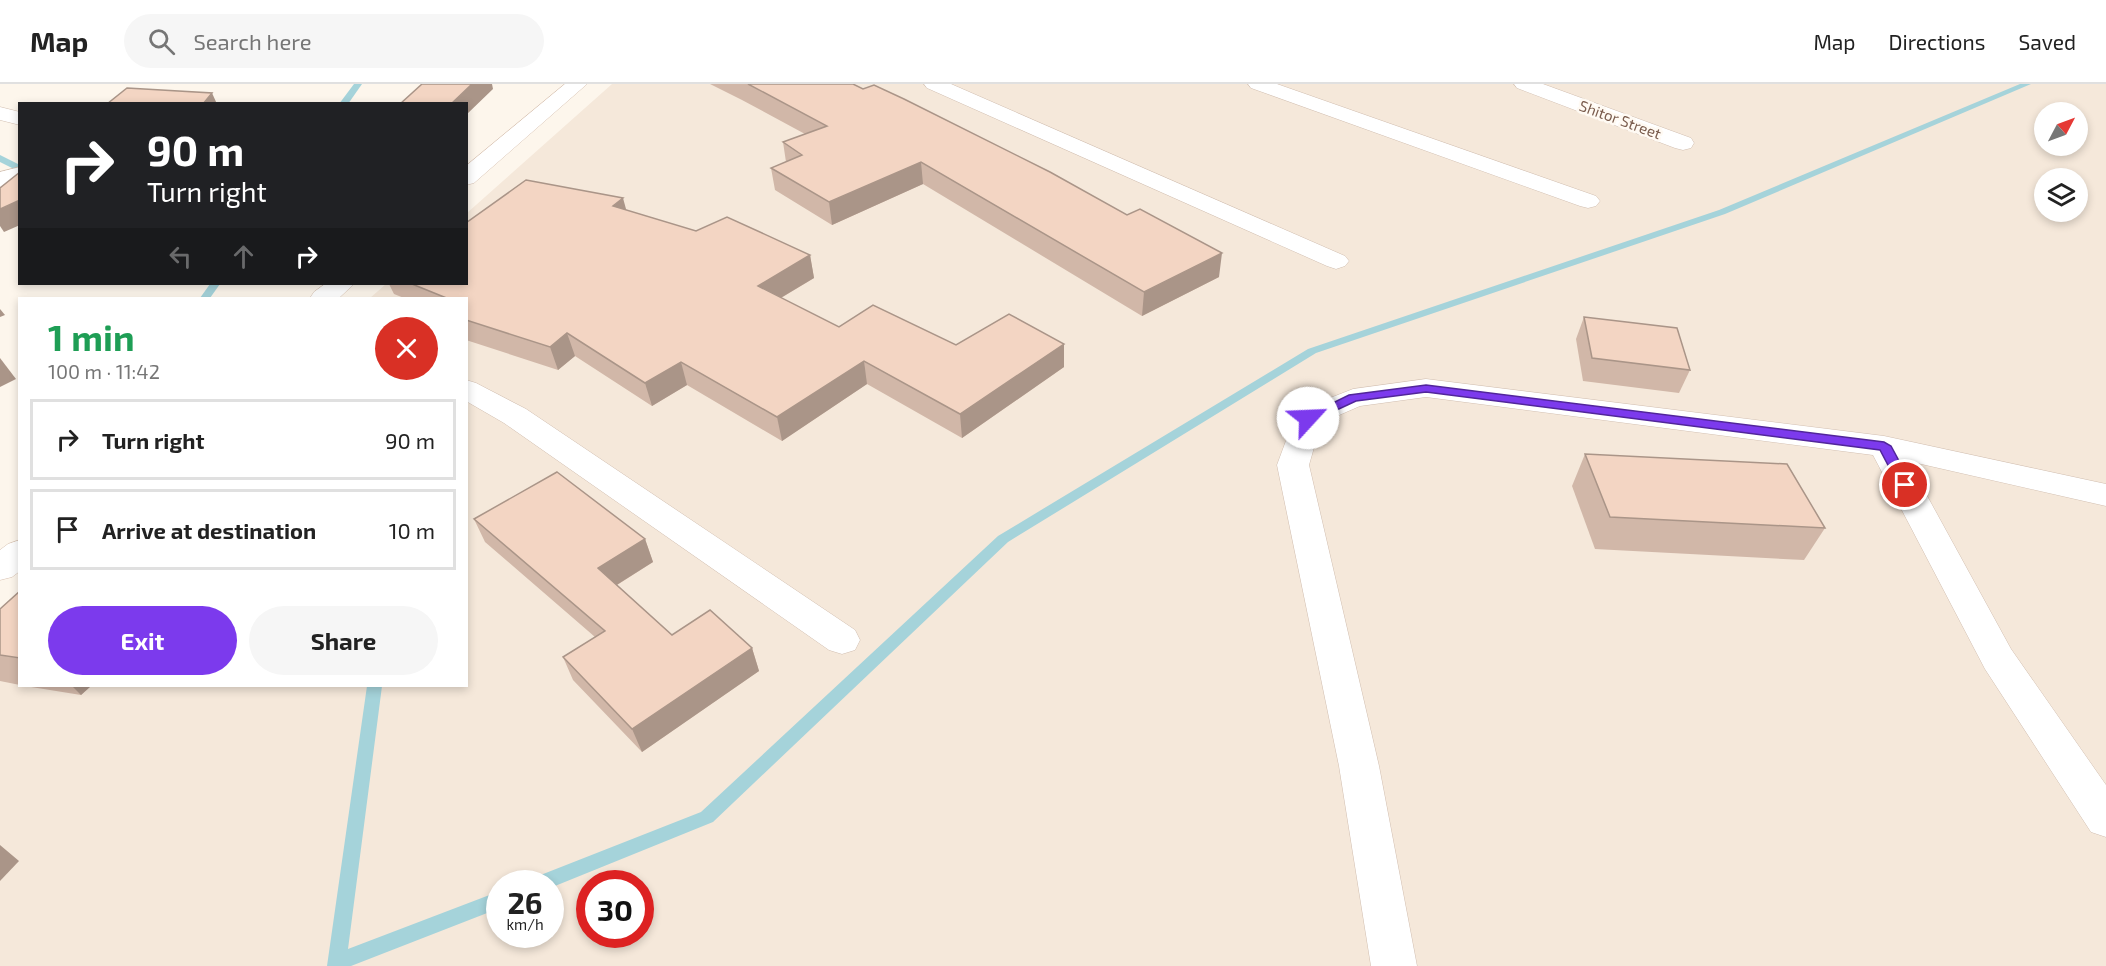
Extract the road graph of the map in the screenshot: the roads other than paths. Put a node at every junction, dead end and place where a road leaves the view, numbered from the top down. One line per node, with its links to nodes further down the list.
1 (577, 84): 8 (street)
2 (934, 84): 10 (street)
3 (1258, 84): 9 (street)
4 (1524, 84): 7 (street, Shitor Street)
5 (0, 112): 6 (street)
6 (18, 118)
7 (1683, 143)
8 (468, 176)
9 (1588, 201)
10 (1336, 261)
11 (340, 285): 12 (street)
12 (324, 297)
13 (468, 390): 18 (street)
14 (1884, 446): 15 (street); 19 (street); 20 (street)
15 (2106, 495)
16 (18, 554): 17 (street)
17 (0, 568)
18 (842, 640)
19 (2106, 819)
20 (1394, 966)

